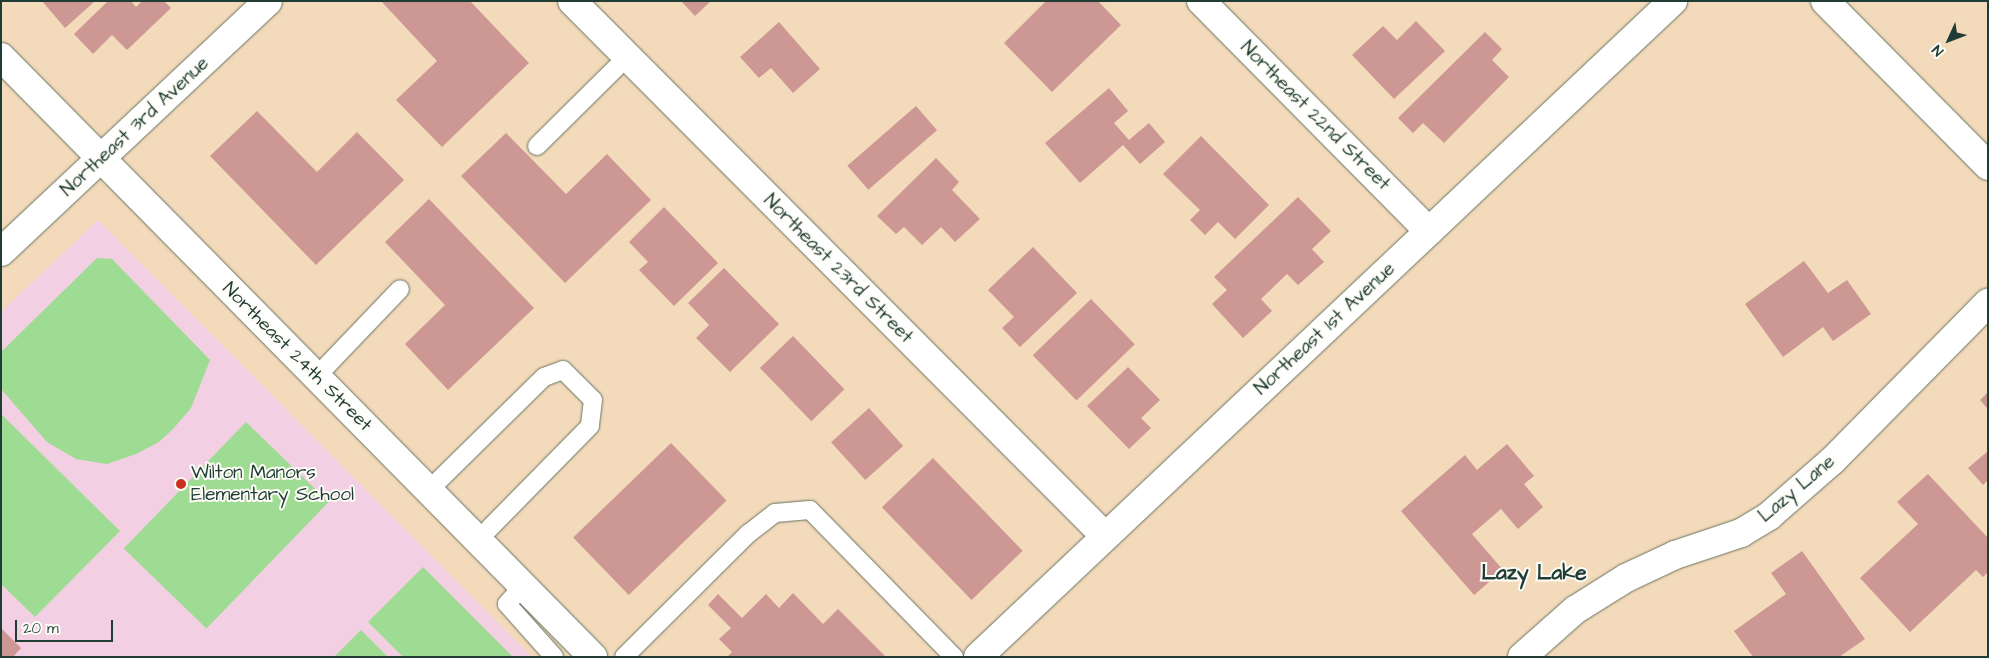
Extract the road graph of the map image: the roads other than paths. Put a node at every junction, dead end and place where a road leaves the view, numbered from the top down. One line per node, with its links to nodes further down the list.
1 (268, 1): 9 (street, Northeast 3rd Avenue)
2 (572, 1): 6 (street, Northeast 23rd Street)
3 (1201, 1): 11 (street, Northeast 22nd Street)
4 (1673, 1): 11 (street, Northeast 1st Avenue)
5 (1825, 1): 10 (street)
6 (627, 57): 8 (lane); 17 (street, Northeast 23rd Street)
7 (1, 58): 9 (street, Northeast 24th Street)
8 (537, 146)
9 (102, 159): 12 (street, Northeast 3rd Avenue); 15 (street, Northeast 24th Street)
10 (1988, 166)
11 (1429, 231): 17 (street, Northeast 1st Avenue)
12 (1, 252)
13 (400, 289): 15 (lane)
14 (1988, 303): 25 (street, Lazy Lane)
15 (317, 376): 16 (street, Northeast 24th Street)
16 (429, 490): 18 (street, Northeast 24th Street); 18 (lane)
17 (1105, 536): 24 (street, Northeast 1st Avenue)
18 (478, 540): 19 (street, Northeast 24th Street)
19 (523, 586): 20 (lane); 21 (street, Northeast 24th Street)
20 (554, 657)
21 (593, 657)
22 (624, 657): 23 (lane)
23 (954, 657)
24 (978, 657)
25 (1522, 657)

